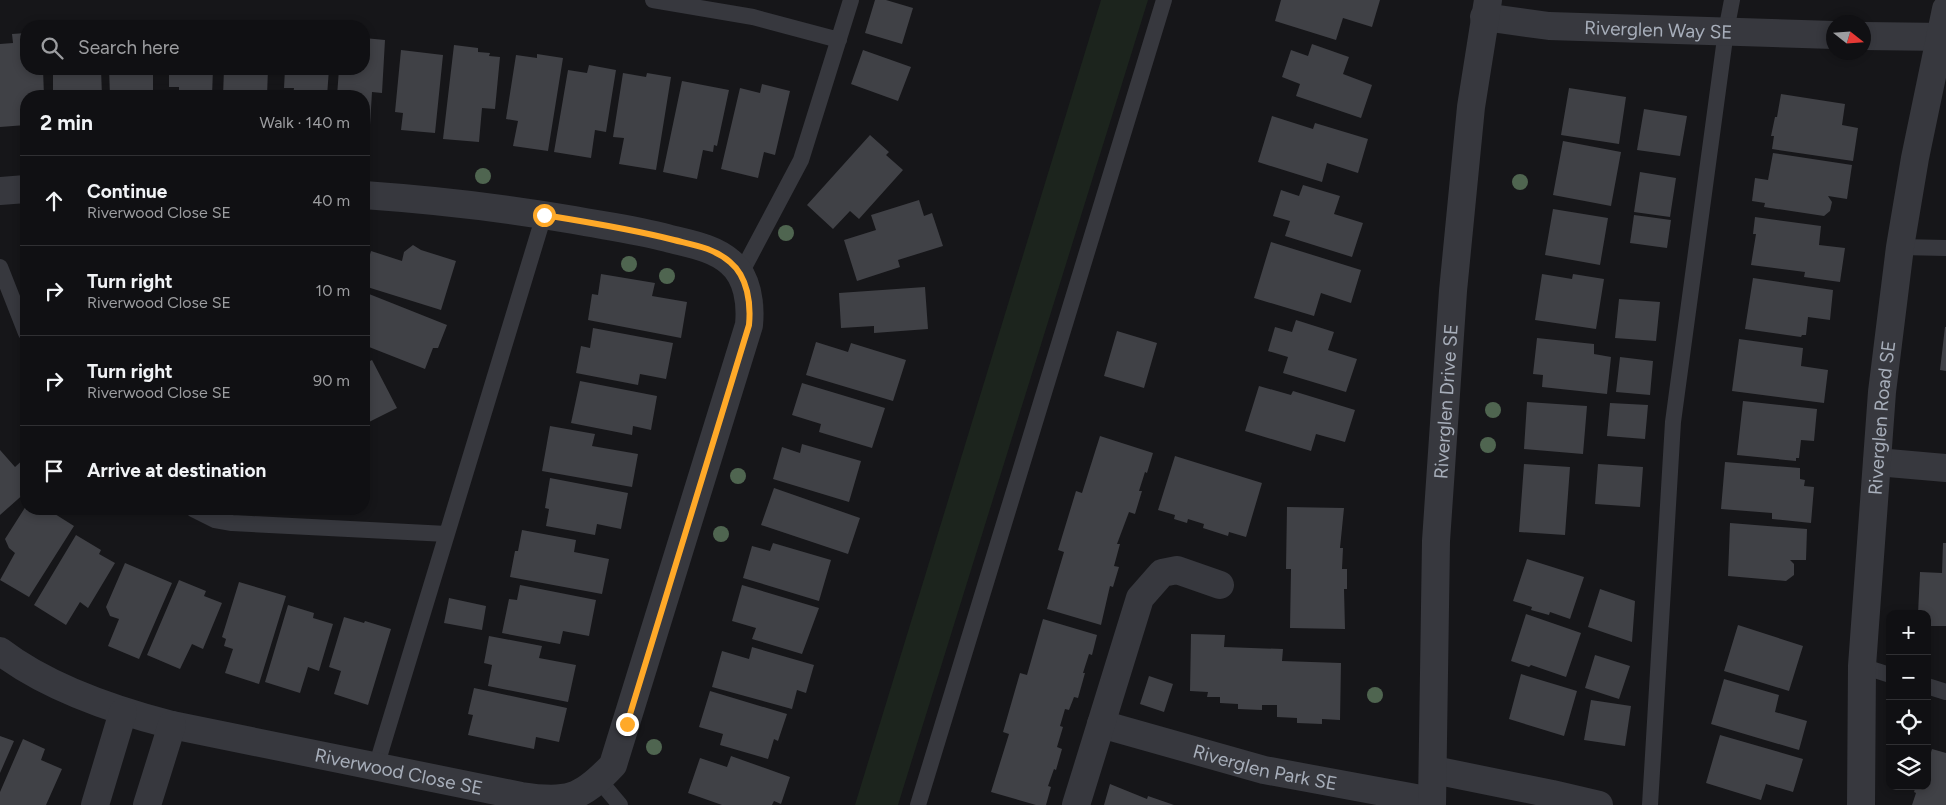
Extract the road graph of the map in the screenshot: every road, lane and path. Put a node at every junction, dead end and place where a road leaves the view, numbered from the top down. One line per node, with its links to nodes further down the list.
1 (653, 0): 11 (lane)
2 (851, 0): 11 (lane)
3 (1164, 0): 41 (lane)
4 (1732, 0): 7 (lane)
5 (1486, 9): 7 (street, Riverglen Way SE); 35 (street, Riverglen Drive SE)
6 (1946, 9): 10 (street, Riverglen Road SE)
7 (1726, 31): 8 (street, Riverglen Way SE); 44 (lane)
8 (1826, 35)
9 (1871, 36): 10 (street)
10 (1943, 37): 16 (street, Riverglen Road SE)
11 (839, 40): 19 (lane)
12 (20, 189): 13 (street)
13 (0, 191)
14 (370, 196): 15 (street, Riverwood Close SE)
15 (544, 215): 19 (street, Riverwood Close SE); 24 (lane)
16 (1900, 247): 17 (lane); 21 (street, Riverglen Road SE)
17 (1946, 248)
18 (0, 267): 20 (lane)
19 (740, 275): 36 (street, Riverwood Close SE)
20 (20, 318)
21 (1877, 462): 22 (street); 27 (street, Riverglen Road SE)
22 (1946, 468)
23 (205, 515): 24 (lane)
24 (447, 534): 34 (lane)
25 (1220, 585): 32 (street)
26 (0, 651): 31 (street, Riverwood Close SE)
27 (1862, 666): 28 (lane); 45 (street, Riverglen Road SE)
28 (1886, 674)
29 (1931, 687): 30 (lane)
30 (1946, 692)
31 (124, 712): 33 (street, Riverwood Close SE); 38 (street)
32 (1101, 724): 37 (street, Riverglen Park SE); 42 (street)
33 (172, 725): 34 (street, Riverwood Close SE); 39 (street)
34 (376, 767): 36 (street, Riverwood Close SE)
35 (1434, 770): 37 (street, Riverglen Drive SE); 43 (street)
36 (599, 780): 40 (lane)
37 (1432, 803)
38 (95, 805)
39 (147, 805)
40 (620, 805)
41 (918, 805)
42 (1076, 805)
43 (1599, 805)
44 (1650, 805)
45 (1862, 805)

